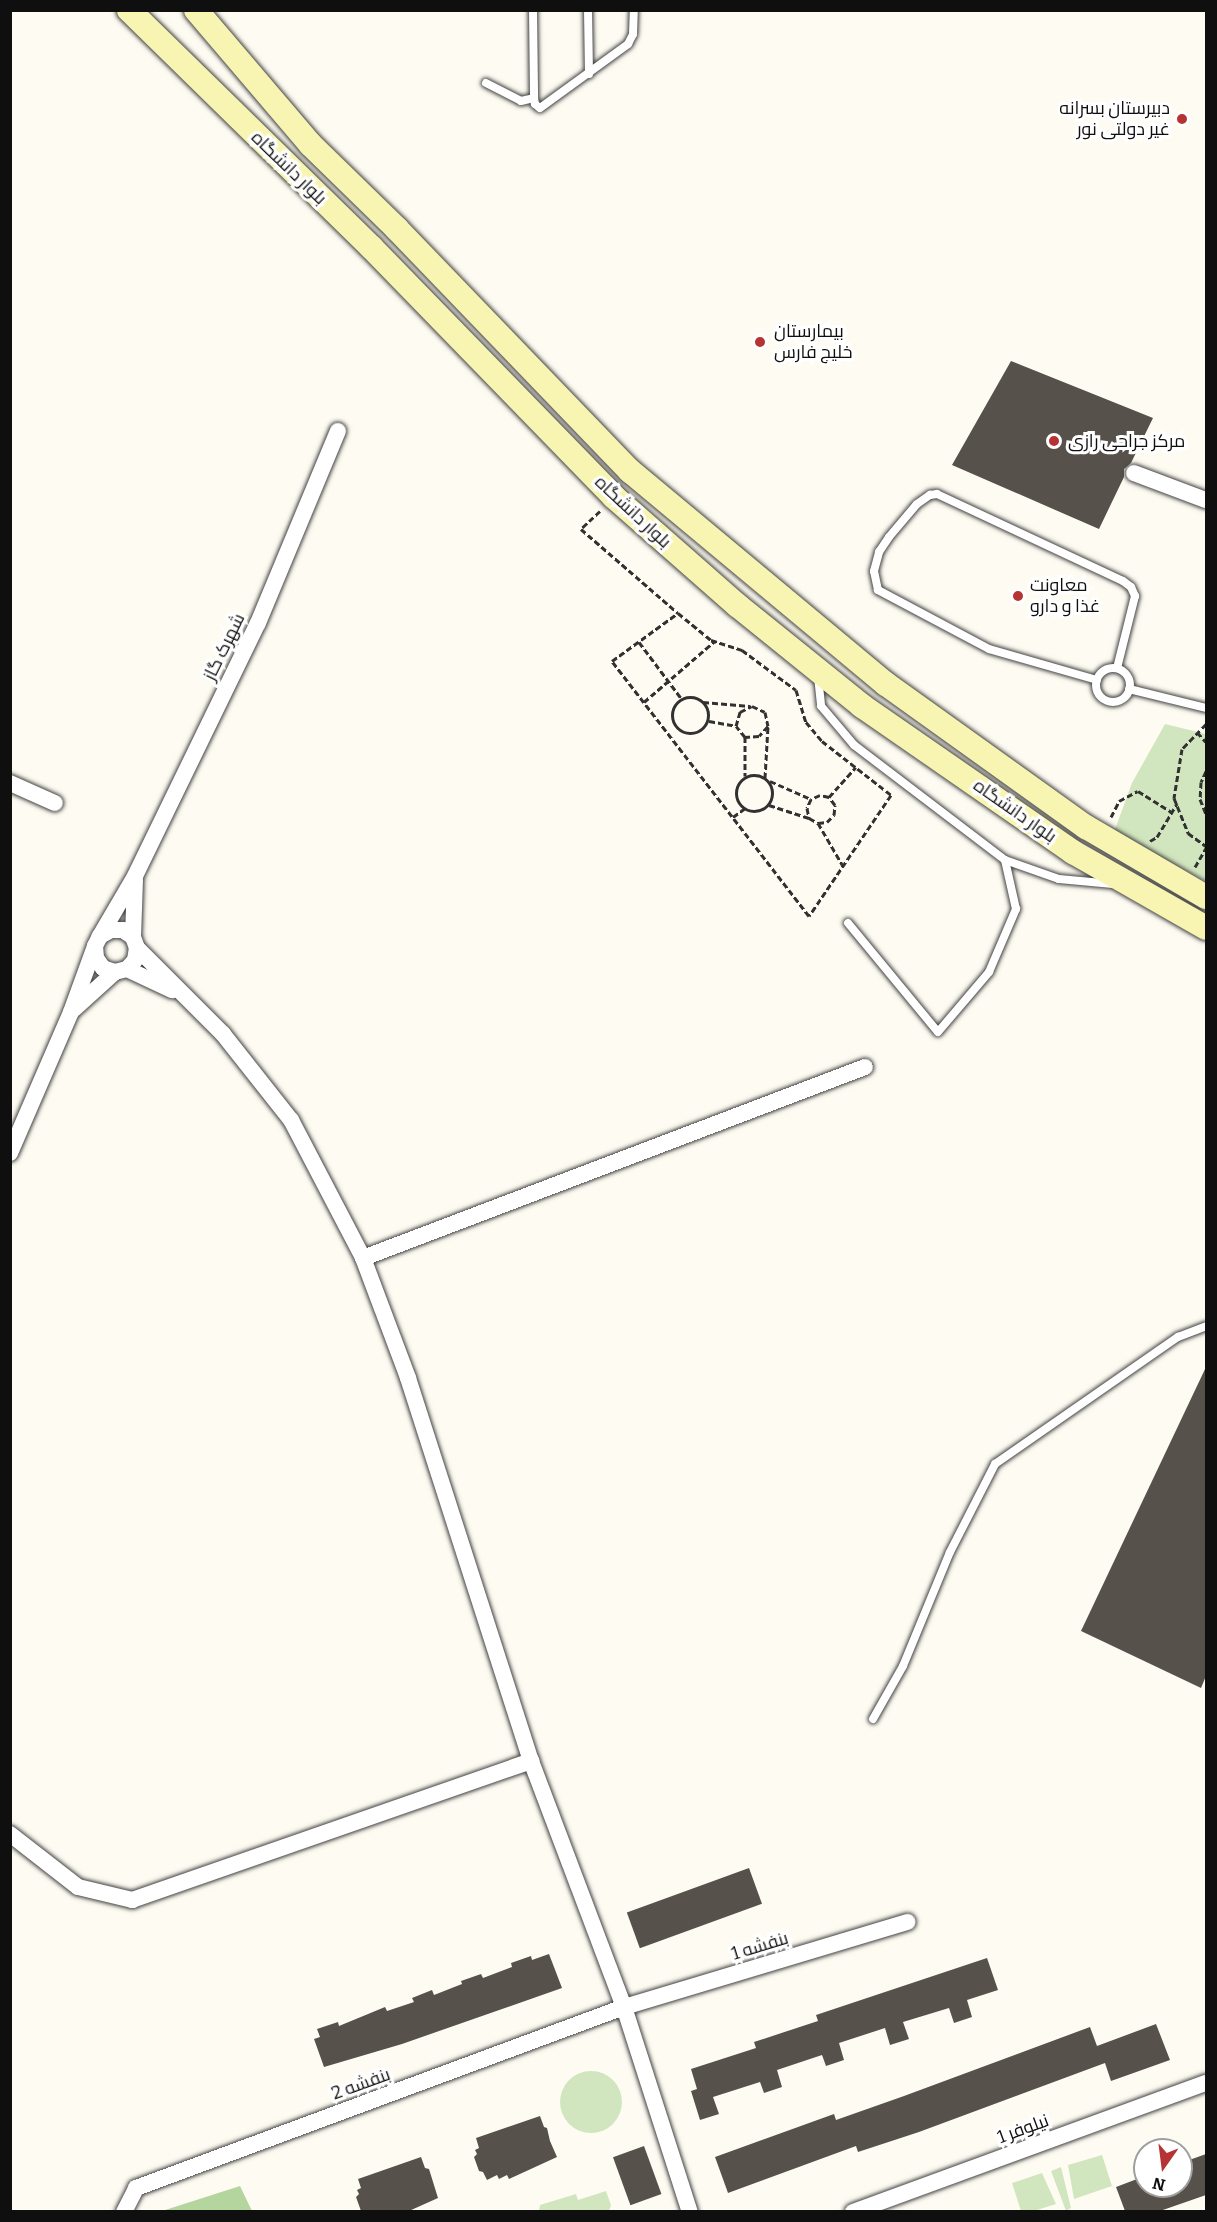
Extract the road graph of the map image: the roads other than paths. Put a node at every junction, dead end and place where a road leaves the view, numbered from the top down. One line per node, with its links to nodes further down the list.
1 (196, 10): 9 (main road, بلوار دانشگاه)
2 (533, 10): 8 (lane)
3 (588, 10): 6 (lane)
4 (634, 10): 6 (lane)
5 (133, 13): 10 (main road, بلوار دانشگاه)
6 (589, 74): 8 (lane)
7 (486, 83): 8 (lane)
8 (534, 98)
9 (398, 229): 10 (main road); 24 (main road, بلوار دانشگاه)
10 (372, 248): 15 (main road, بلوار دانشگاه)
11 (338, 431): 22 (street, شهرک گاز)
12 (1134, 473): 13 (street)
13 (1206, 500)
14 (1117, 668): 16 (lane); 16 (lane); 17 (lane)
15 (817, 670): 21 (lane); 23 (main road, بلوار دانشگاه)
16 (1096, 680): 17 (lane)
17 (1129, 689): 18 (lane)
18 (1206, 708)
19 (10, 783): 20 (street)
20 (55, 803)
21 (1005, 860): 23 (lane); 25 (lane)
22 (135, 876): 27 (street, شهرک گاز); 28 (street)
23 (1132, 886): 26 (main road, بلوار دانشگاه)
24 (1206, 897)
25 (848, 924)
26 (1206, 928)
27 (98, 941): 28 (street); 29 (street); 31 (street, شهرک گاز)
28 (135, 943): 29 (street); 30 (street)
29 (121, 970): 30 (street); 31 (street)
30 (181, 994): 35 (street)
31 (71, 1012): 33 (street, شهرک گاز)
32 (865, 1067): 35 (street)
33 (14, 1134): 34 (street, شهرک گاز)
34 (10, 1153)
35 (363, 1258): 38 (street)
36 (1206, 1326): 37 (lane)
37 (873, 1719)
38 (531, 1761): 39 (street); 41 (street)
39 (10, 1834)
40 (908, 1922): 41 (street, بنفشه 1)
41 (624, 2007): 43 (street, بنفشه 2); 44 (street)
42 (1206, 2083): 45 (street, نیلوفر 1)
43 (124, 2211)
44 (690, 2211)
45 (853, 2211)

